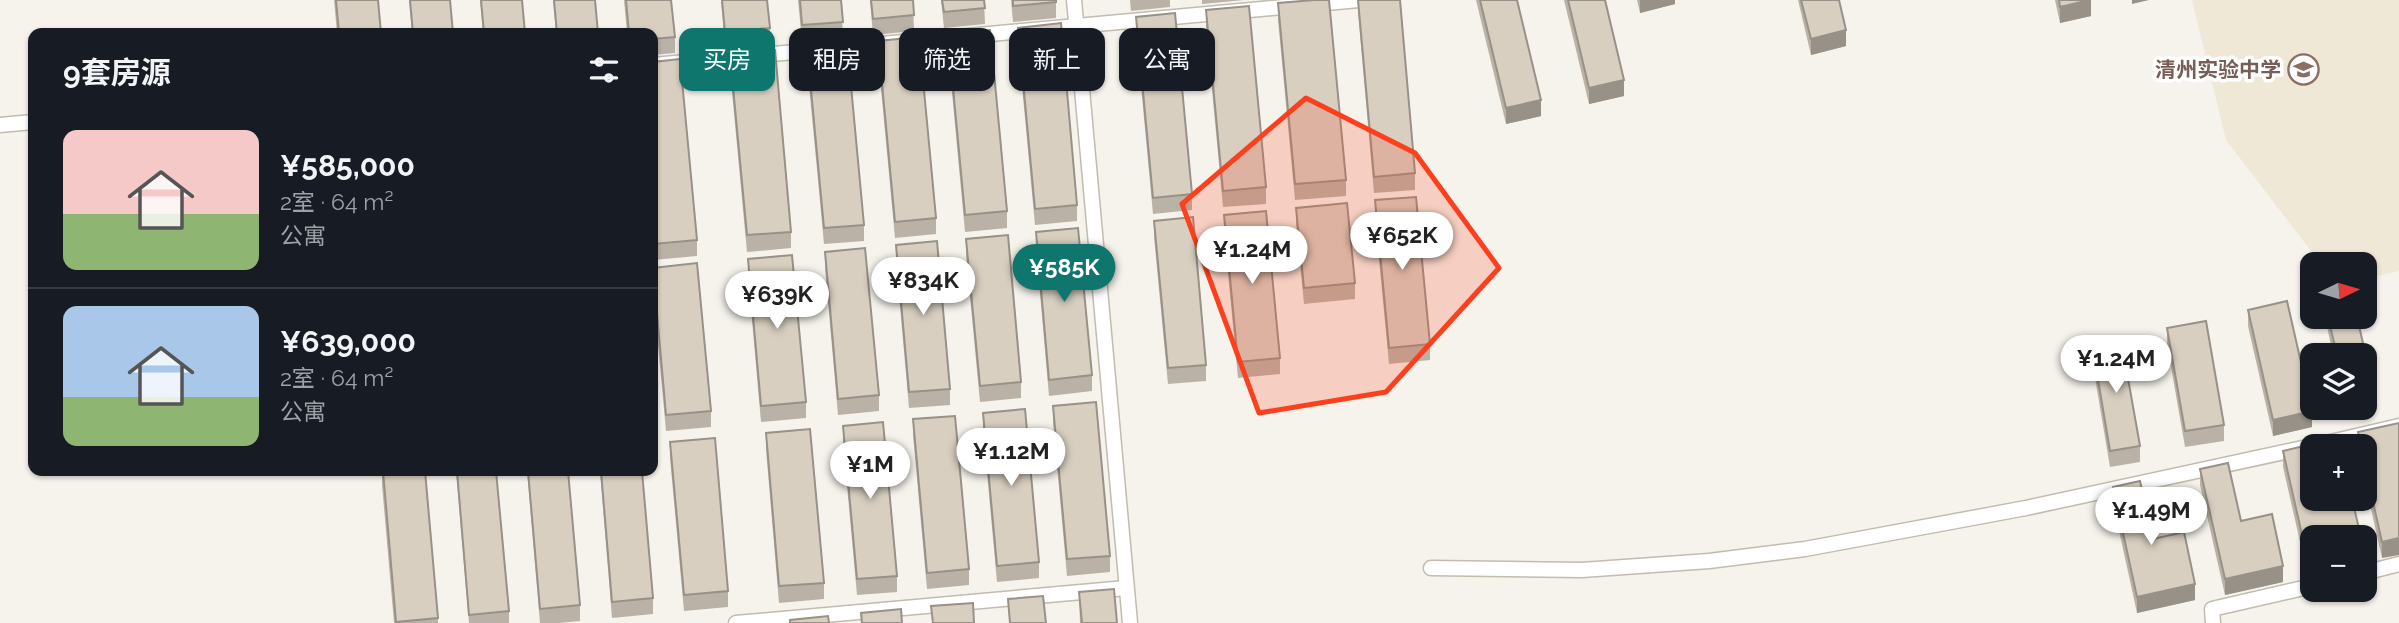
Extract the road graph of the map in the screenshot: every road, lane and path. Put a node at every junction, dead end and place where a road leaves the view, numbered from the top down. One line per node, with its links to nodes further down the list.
1 (1074, 0): 3 (lane)
2 (1359, 0): 3 (lane)
3 (1076, 26): 4 (lane); 13 (lane)
4 (658, 65)
5 (28, 122): 6 (lane)
6 (0, 125)
7 (2399, 426): 8 (lane)
8 (2364, 434)
9 (2300, 449): 11 (lane)
10 (2399, 565): 12 (lane)
11 (1431, 568)
12 (2377, 570)
13 (1126, 588): 15 (lane); 16 (lane)
14 (2300, 589): 17 (lane)
15 (736, 623)
16 (1129, 623)
17 (2213, 623)

